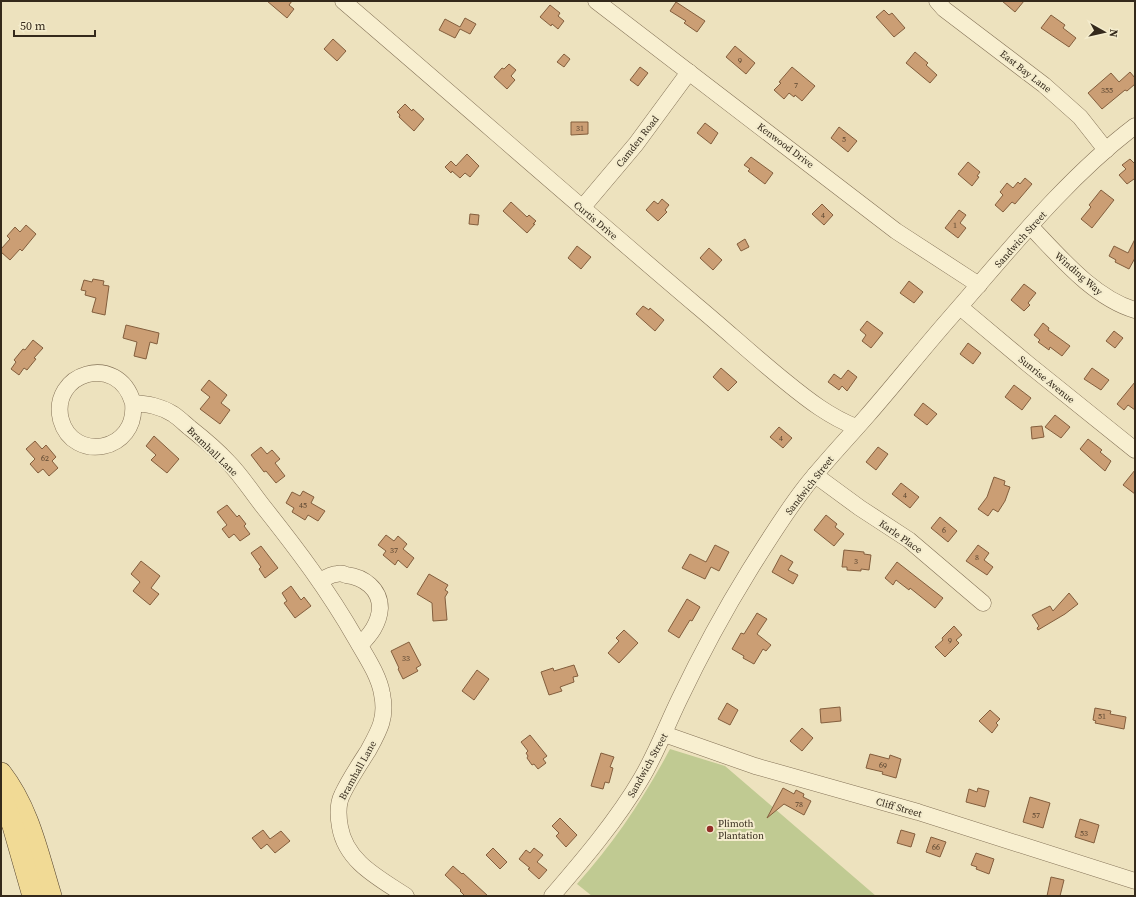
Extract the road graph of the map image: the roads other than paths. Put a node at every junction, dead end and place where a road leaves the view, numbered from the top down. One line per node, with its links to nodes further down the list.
1 (343, 1): 7 (street, Curtis Drive)
2 (596, 1): 4 (street, Kenwood Drive)
3 (937, 1): 6 (street, East Bay Lane)
4 (689, 72): 7 (street, Camden Road); 9 (street, Kenwood Drive)
5 (1135, 126): 6 (street, Sandwich Street)
6 (1106, 150): 8 (street, Sandwich Street)
7 (582, 208): 13 (street, Curtis Drive)
8 (1031, 227): 9 (street, Sandwich Street); 11 (street, Winding Way)
9 (979, 285): 10 (street, Sandwich Street)
10 (960, 306): 13 (street, Sandwich Street); 14 (street, Sunrise Avenue)
11 (1135, 310)
12 (133, 403): 12 (street); 16 (street, Bramhall Lane)
13 (856, 427): 15 (street, Sandwich Street)
14 (1135, 450)
15 (815, 475): 17 (street, Karle Place); 19 (street, Sandwich Street)
16 (320, 581): 18 (street, Bramhall Lane); 18 (street)
17 (983, 603)
18 (360, 645): 25 (street, Bramhall Lane)
19 (664, 734): 22 (street, Cliff Street); 26 (street, Sandwich Street)
20 (1, 773): 24 (main road)
21 (1, 795): 23 (main road)
22 (1135, 881)
23 (33, 896)
24 (51, 896)
25 (406, 896)
26 (552, 896)

